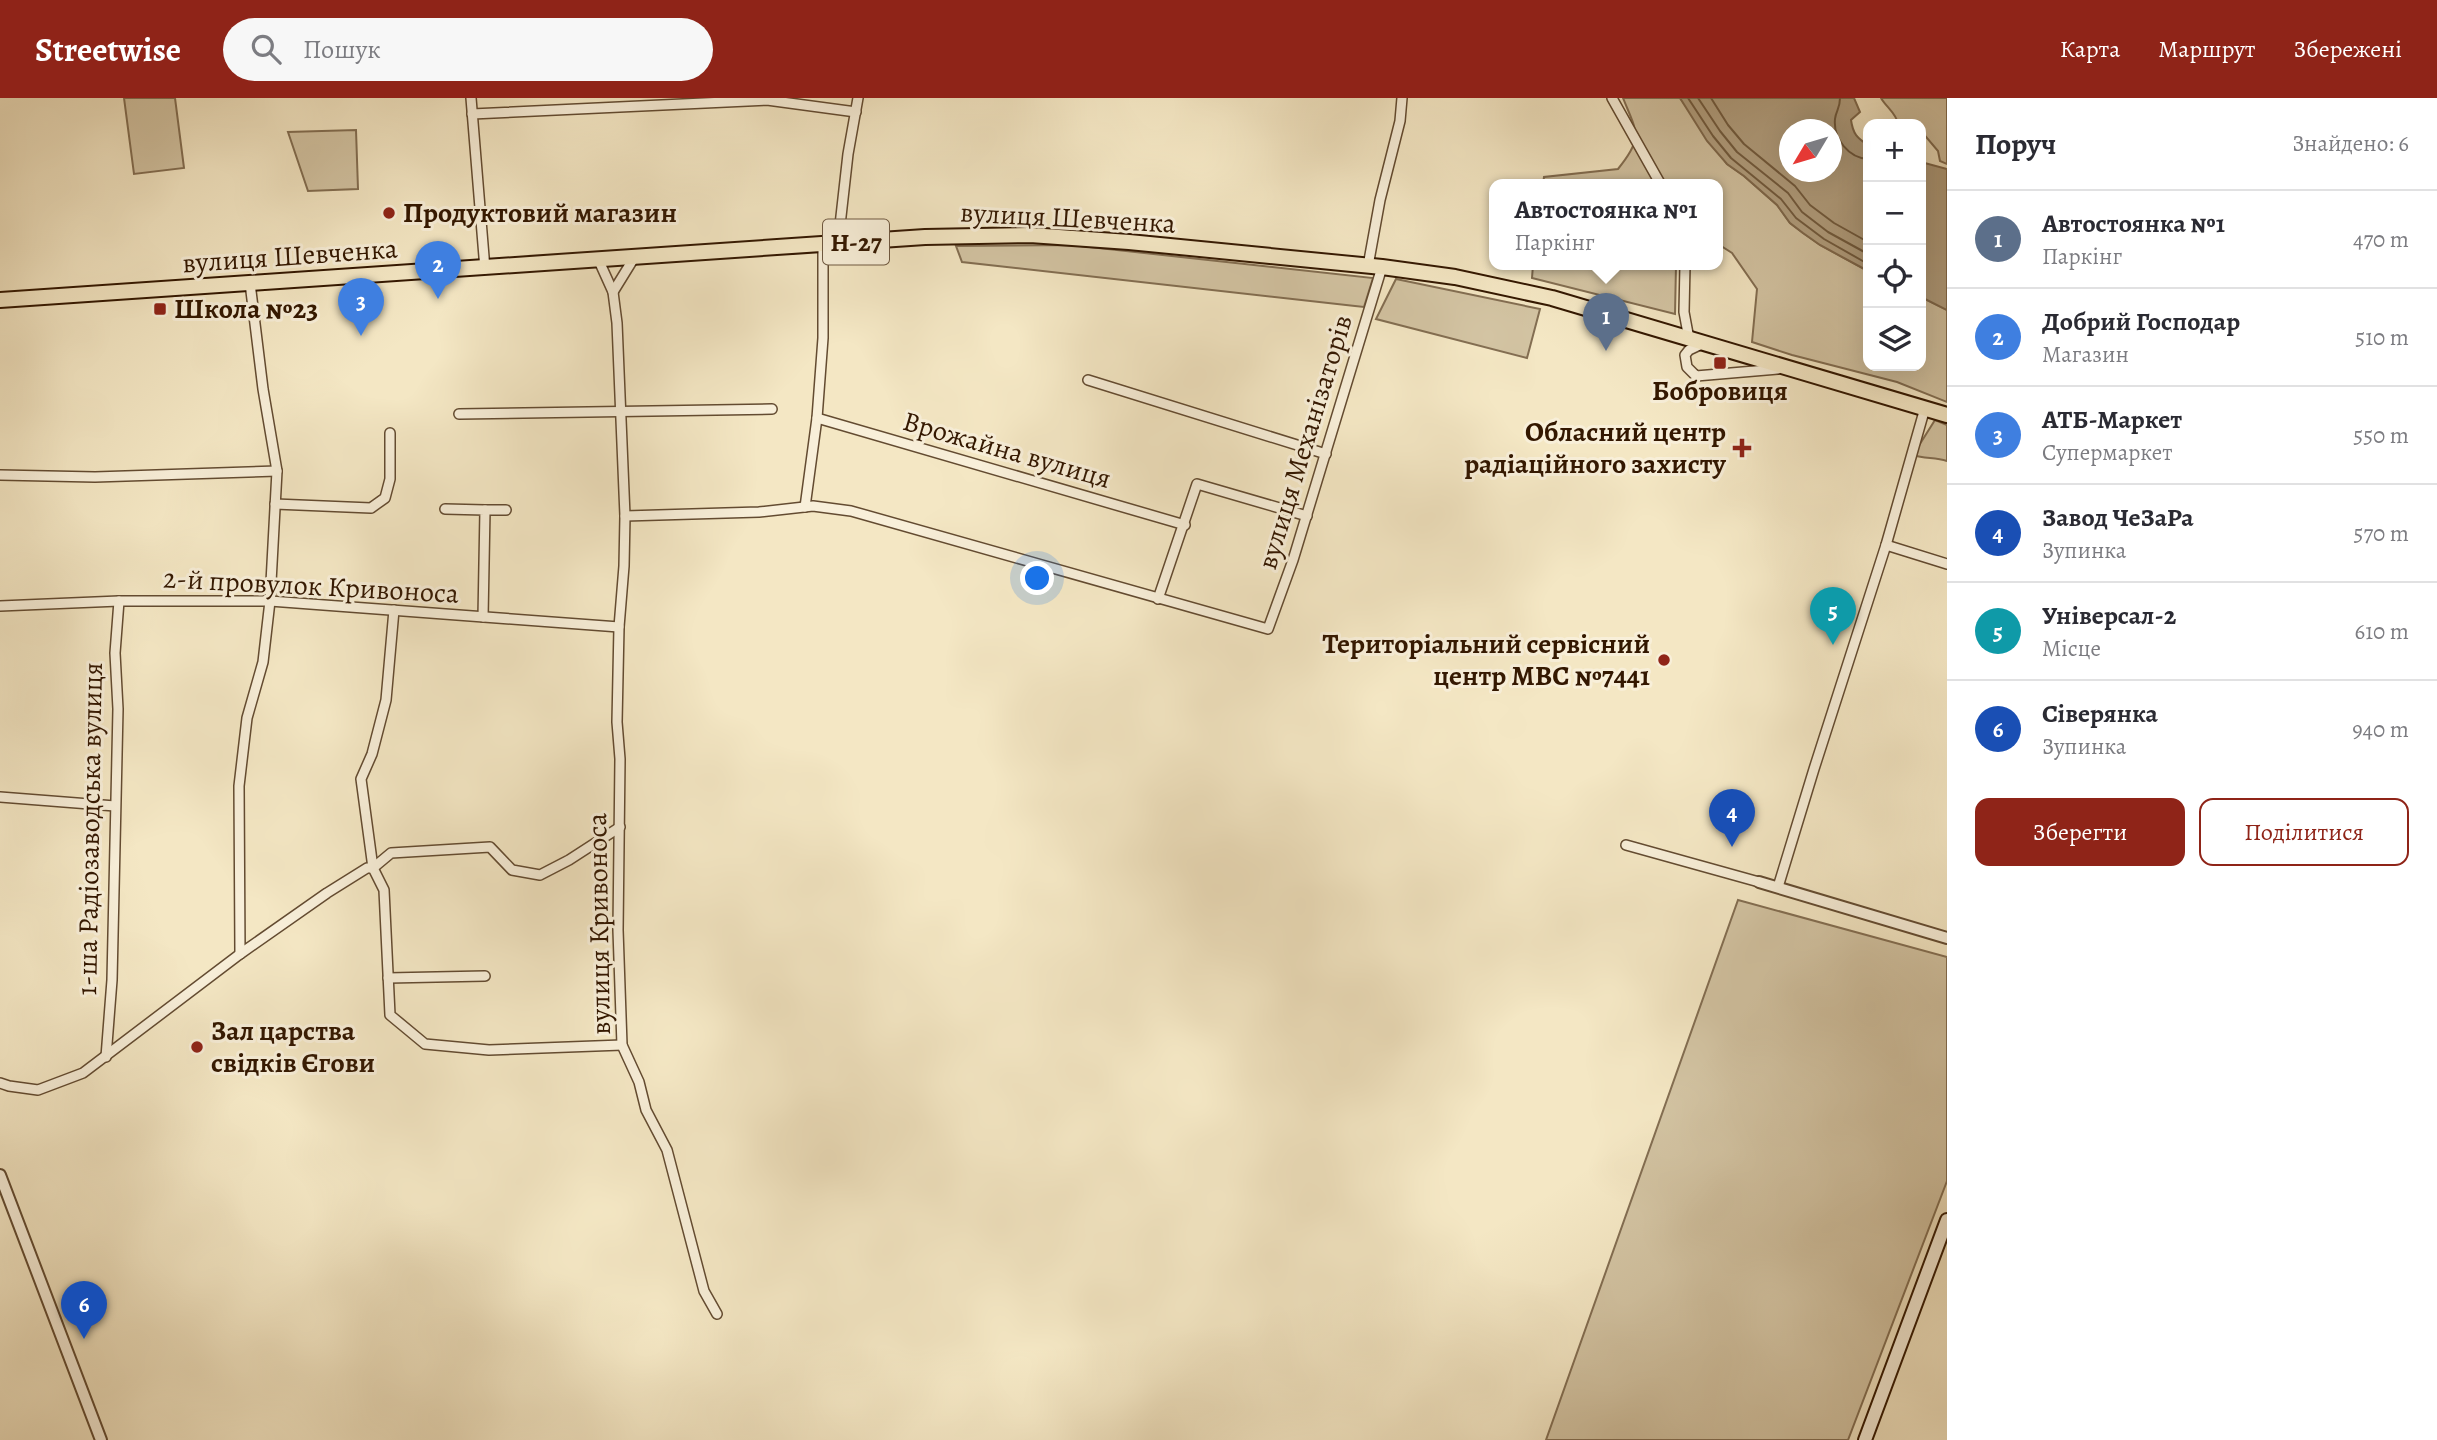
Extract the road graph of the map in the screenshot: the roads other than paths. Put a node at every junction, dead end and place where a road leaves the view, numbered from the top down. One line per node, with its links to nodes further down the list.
1 (471, 98): 6 (street)
2 (858, 98): 5 (street)
3 (1402, 98): 11 (street, вулиця Механізаторів)
4 (1612, 98): 7 (street)
5 (856, 112): 6 (street); 8 (street)
6 (472, 114): 12 (street)
7 (1658, 179)
8 (831, 244): 9 (main road, вулиця Шевченка / Н-27); 11 (main road, вулиця Шевченка / Н-27); 26 (street)
9 (634, 258): 10 (main road, вулиця Шевченка / Н-27); 15 (street)
10 (599, 261): 12 (main road, вулиця Шевченка / Н-27); 15 (street, вулиця Кривоноса)
11 (1375, 266): 17 (main road, вулиця Шевченка / Н-27); 28 (street, вулиця Механізаторів)
12 (485, 269): 14 (main road, вулиця Шевченка / Н-27)
13 (1685, 270): 17 (street)
14 (250, 283): 16 (main road, вулиця Шевченка / Н-27); 29 (street)
15 (613, 292): 23 (street, вулиця Кривоноса)
16 (0, 300)
17 (1689, 339): 18 (main road, вулиця Шевченка / Н-27)
18 (1704, 343): 19 (main road, вулиця Шевченка / Н-27); 19 (street)
19 (1786, 368): 21 (main road, вулиця Шевченка / Н-27)
20 (1088, 380): 28 (street)
21 (1925, 408): 25 (main road, вулиця Шевченка / Н-27); 39 (street)
22 (772, 409): 23 (street)
23 (620, 412): 24 (street); 36 (street, вулиця Кривоноса)
24 (459, 414)
25 (1947, 415)
26 (817, 418): 32 (street); 38 (street, Врожайна вулиця)
27 (390, 433): 31 (street)
28 (1326, 454): 37 (street, вулиця Механізаторів)
29 (277, 471): 30 (street); 31 (street)
30 (0, 475)
31 (275, 504): 43 (street)
32 (805, 507): 36 (street); 41 (street)
33 (445, 509): 34 (street)
34 (485, 510): 35 (street); 46 (street)
35 (506, 510)
36 (625, 516): 47 (street, вулиця Кривоноса)
37 (1307, 516): 38 (street); 41 (street, вулиця Механізаторів)
38 (1185, 525): 41 (street)
39 (1886, 545): 40 (street); 54 (street)
40 (1947, 564)
41 (1158, 599)
42 (119, 601): 43 (street, 2-й провулок Кривоноса); 44 (street, 2-й провулок Кривоноса); 49 (street, 1-ша Радіозаводська вулиця)
43 (271, 601): 45 (street, 2-й провулок Кривоноса); 56 (street)
44 (0, 606)
45 (394, 610): 46 (street, 2-й провулок Кривоноса); 52 (street)
46 (483, 617): 47 (street, 2-й провулок Кривоноса)
47 (619, 627): 50 (street, вулиця Кривоноса)
48 (0, 797): 49 (street)
49 (116, 806): 60 (street, 1-ша Радіозаводська вулиця)
50 (620, 827): 52 (street); 59 (street, вулиця Кривоноса)
51 (1626, 845): 53 (street)
52 (373, 868): 56 (street); 58 (street)
53 (1759, 882): 54 (street)
54 (1778, 887): 55 (street)
55 (1947, 938)
56 (240, 954): 60 (street)
57 (485, 976): 58 (street)
58 (388, 978): 59 (street)
59 (622, 1045): 64 (street, вулиця Кривоноса)
60 (106, 1057): 61 (street)
61 (0, 1083)
62 (0, 1175): 65 (street)
63 (1947, 1220): 66 (main road)
64 (717, 1314)
65 (101, 1440)
66 (1865, 1440)

